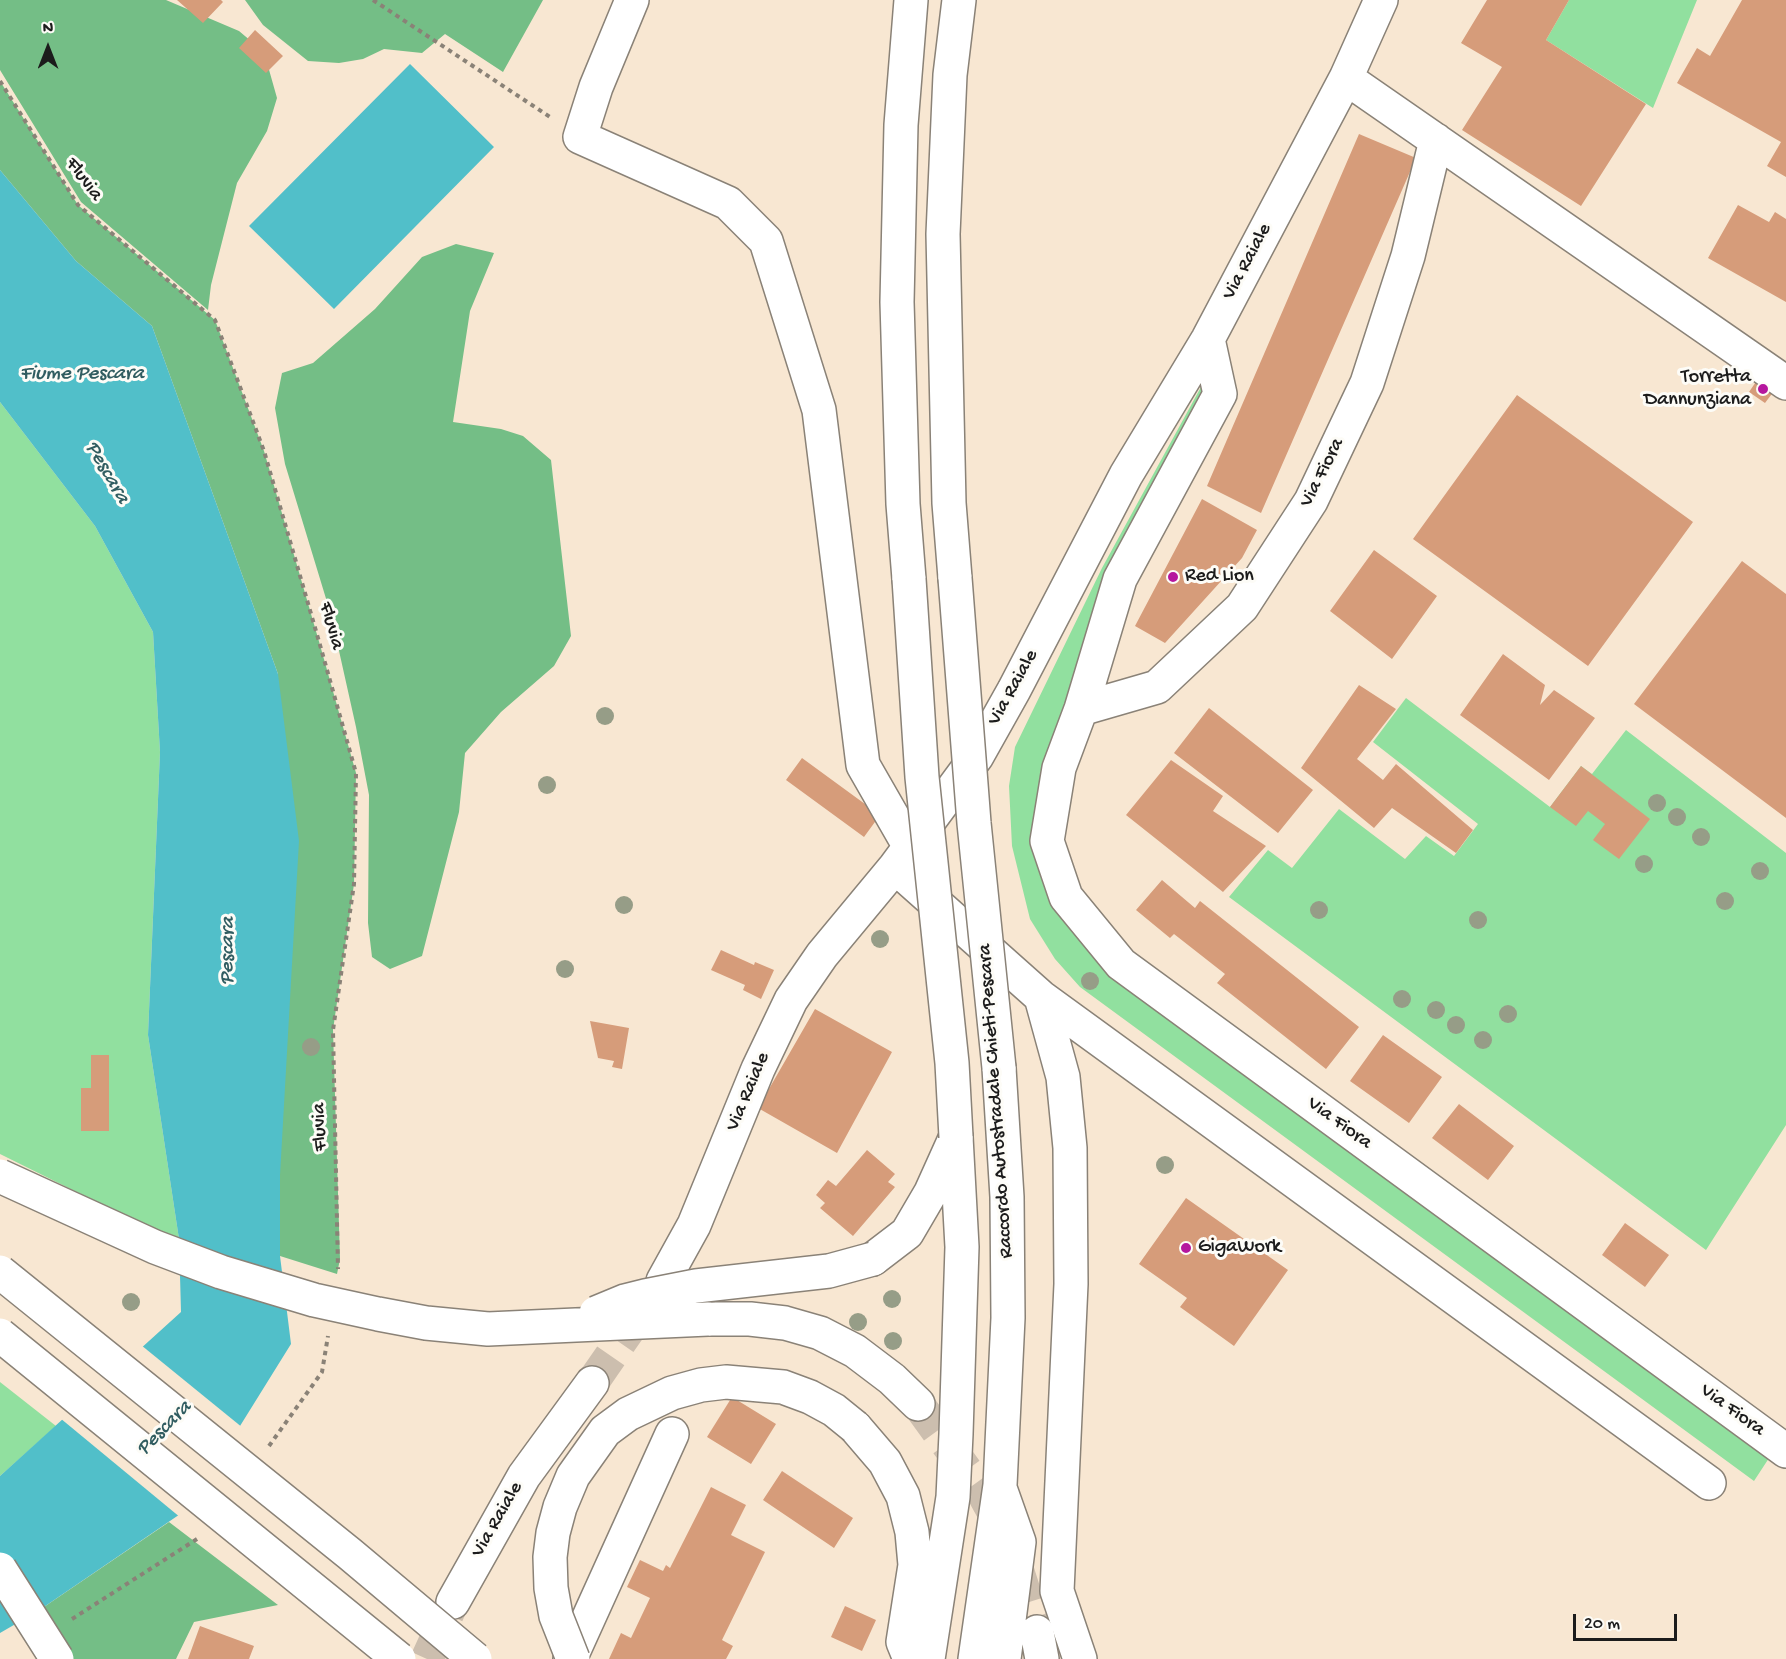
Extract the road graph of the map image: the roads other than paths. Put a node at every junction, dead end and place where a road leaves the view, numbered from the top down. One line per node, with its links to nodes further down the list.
1 (632, 0): 10 (main road)
2 (910, 0): 12 (main road, bridge)
3 (958, 0): 23 (main road, Raccordo Autostradale Chieti-Pescara, bridge)
4 (1381, 0): 5 (main road, Via Raiale)
5 (1346, 78): 6 (main road); 7 (main road, Via Raiale)
6 (1436, 140): 8 (main road); 9 (main road, Via Fiora)
7 (1208, 339): 9 (main road, Via Fiora); 10 (main road, Via Raiale)
8 (1786, 383)
9 (1081, 709): 21 (main road, Via Fiora)
10 (902, 857): 11 (main road); 15 (main road, Via Raiale)
11 (1041, 997): 22 (main road); 34 (main road)
12 (956, 1137): 16 (main road, bridge); 31 (main road)
13 (0, 1176): 16 (main road, bridge)
14 (0, 1272): 28 (main road, bridge)
15 (663, 1281)
16 (571, 1323): 19 (main road, bridge)
17 (0, 1335): 27 (main road, bridge)
18 (592, 1383): 25 (main road, Via Raiale)
19 (918, 1404)
20 (672, 1434): 29 (main road)
21 (1786, 1451)
22 (1709, 1483)
23 (1000, 1485): 32 (main road, Raccordo Autostradale Chieti-Pescara); 33 (main road)
24 (0, 1569): 26 (main road, bridge)
25 (453, 1602)
26 (57, 1659)
27 (399, 1659)
28 (475, 1659)
29 (572, 1659): 30 (main road, bridge)
30 (910, 1659)
31 (928, 1659)
32 (975, 1659)
33 (1004, 1659)
34 (1080, 1659)

